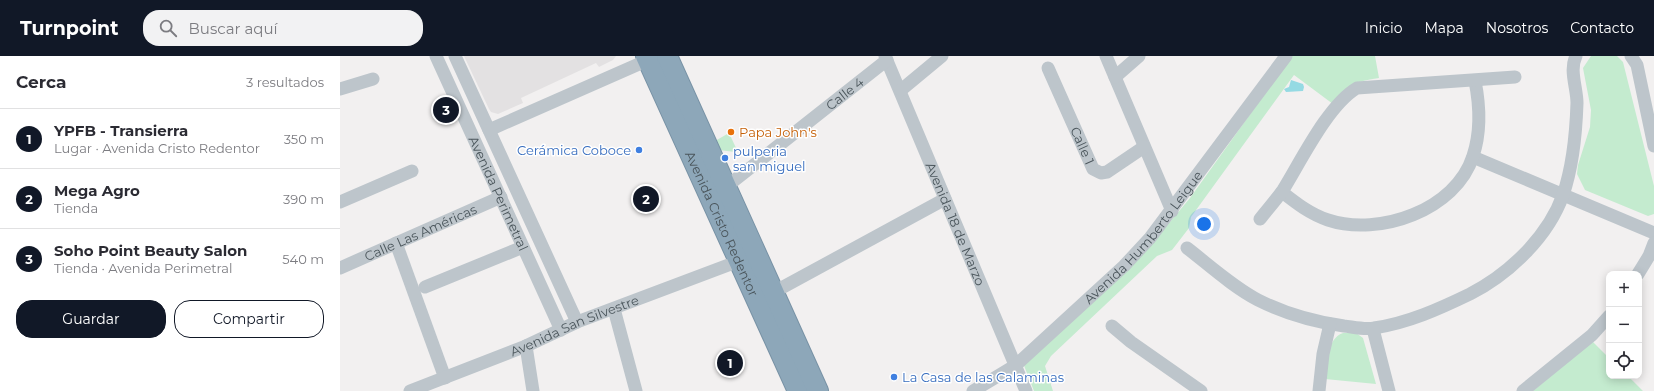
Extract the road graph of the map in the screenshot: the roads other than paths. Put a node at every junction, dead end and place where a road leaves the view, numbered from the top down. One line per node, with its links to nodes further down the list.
1 (436, 56): 23 (street, Avenida Perimetral)
2 (455, 56): 18 (street, Avenida Perimetral)
3 (942, 56): 17 (street)
4 (1106, 56): 12 (street)
5 (1140, 56): 12 (street)
6 (1286, 56): 31 (street, Avenida Humberto Leigue)
7 (1576, 56): 27 (street)
8 (1631, 56): 19 (street)
9 (654, 57): 18 (street); 25 (highway, Avenida Cristo Redentor); 38 (highway, Avenida Cristo Redentor)
10 (886, 58): 17 (street, Avenida 18 de Marzo); 25 (street, Calle 4)
11 (1048, 68): 20 (street, Calle 1)
12 (1115, 77): 20 (street)
13 (1515, 77): 15 (street)
14 (373, 79): 16 (street)
15 (1475, 81): 21 (street); 26 (street)
16 (340, 89)
17 (901, 90): 29 (street, Avenida 18 de Marzo)
18 (489, 130): 22 (street, Avenida Perimetral)
19 (1654, 146)
20 (1144, 147): 31 (street)
21 (1473, 156): 26 (street); 27 (street)
22 (502, 159): 23 (street); 45 (street, Avenida Perimetral)
23 (487, 167): 28 (street, Avenida Perimetral)
24 (412, 171): 30 (street)
25 (726, 187): 42 (highway, Avenida Cristo Redentor)
26 (1282, 192): 32 (street)
27 (1563, 194): 33 (street); 48 (street)
28 (501, 197): 34 (street, Calle Las Américas); 36 (street, Avenida Perimetral)
29 (945, 199): 42 (street); 51 (street, Avenida 18 de Marzo)
30 (340, 202)
31 (1172, 211): 51 (street, Avenida Humberto Leigue)
32 (1260, 219)
33 (1654, 233)
34 (396, 243): 39 (street, Calle Las Américas); 52 (street)
35 (1654, 243): 40 (street)
36 (522, 248): 41 (street); 49 (street, Avenida Perimetral)
37 (1188, 248): 46 (street)
38 (739, 261): 43 (street, Avenida San Silvestre); 57 (highway, Avenida Cristo Redentor)
39 (340, 268)
40 (1640, 271)
41 (425, 288)
42 (774, 292): 58 (highway, Avenida Cristo Redentor)
43 (614, 309): 45 (street, Avenida San Silvestre); 56 (street)
44 (1606, 319): 64 (street)
45 (577, 322): 49 (street, Avenida San Silvestre)
46 (1330, 324): 48 (street); 62 (street)
47 (1112, 326): 53 (street)
48 (1373, 329): 63 (street)
49 (561, 330): 50 (street, Avenida San Silvestre)
50 (526, 346): 52 (street, Avenida San Silvestre); 55 (street)
51 (1016, 365): 59 (street, Avenida Humberto Leigue); 60 (street, Avenida 18 de Marzo)
52 (445, 378): 54 (street, Avenida San Silvestre)
53 (1182, 386): 61 (street)
54 (410, 391)
55 (534, 391)
56 (636, 391)
57 (798, 391)
58 (818, 391)
59 (973, 391)
60 (1026, 391)
61 (1201, 391)
62 (1319, 391)
63 (1389, 391)
64 (1523, 391)

